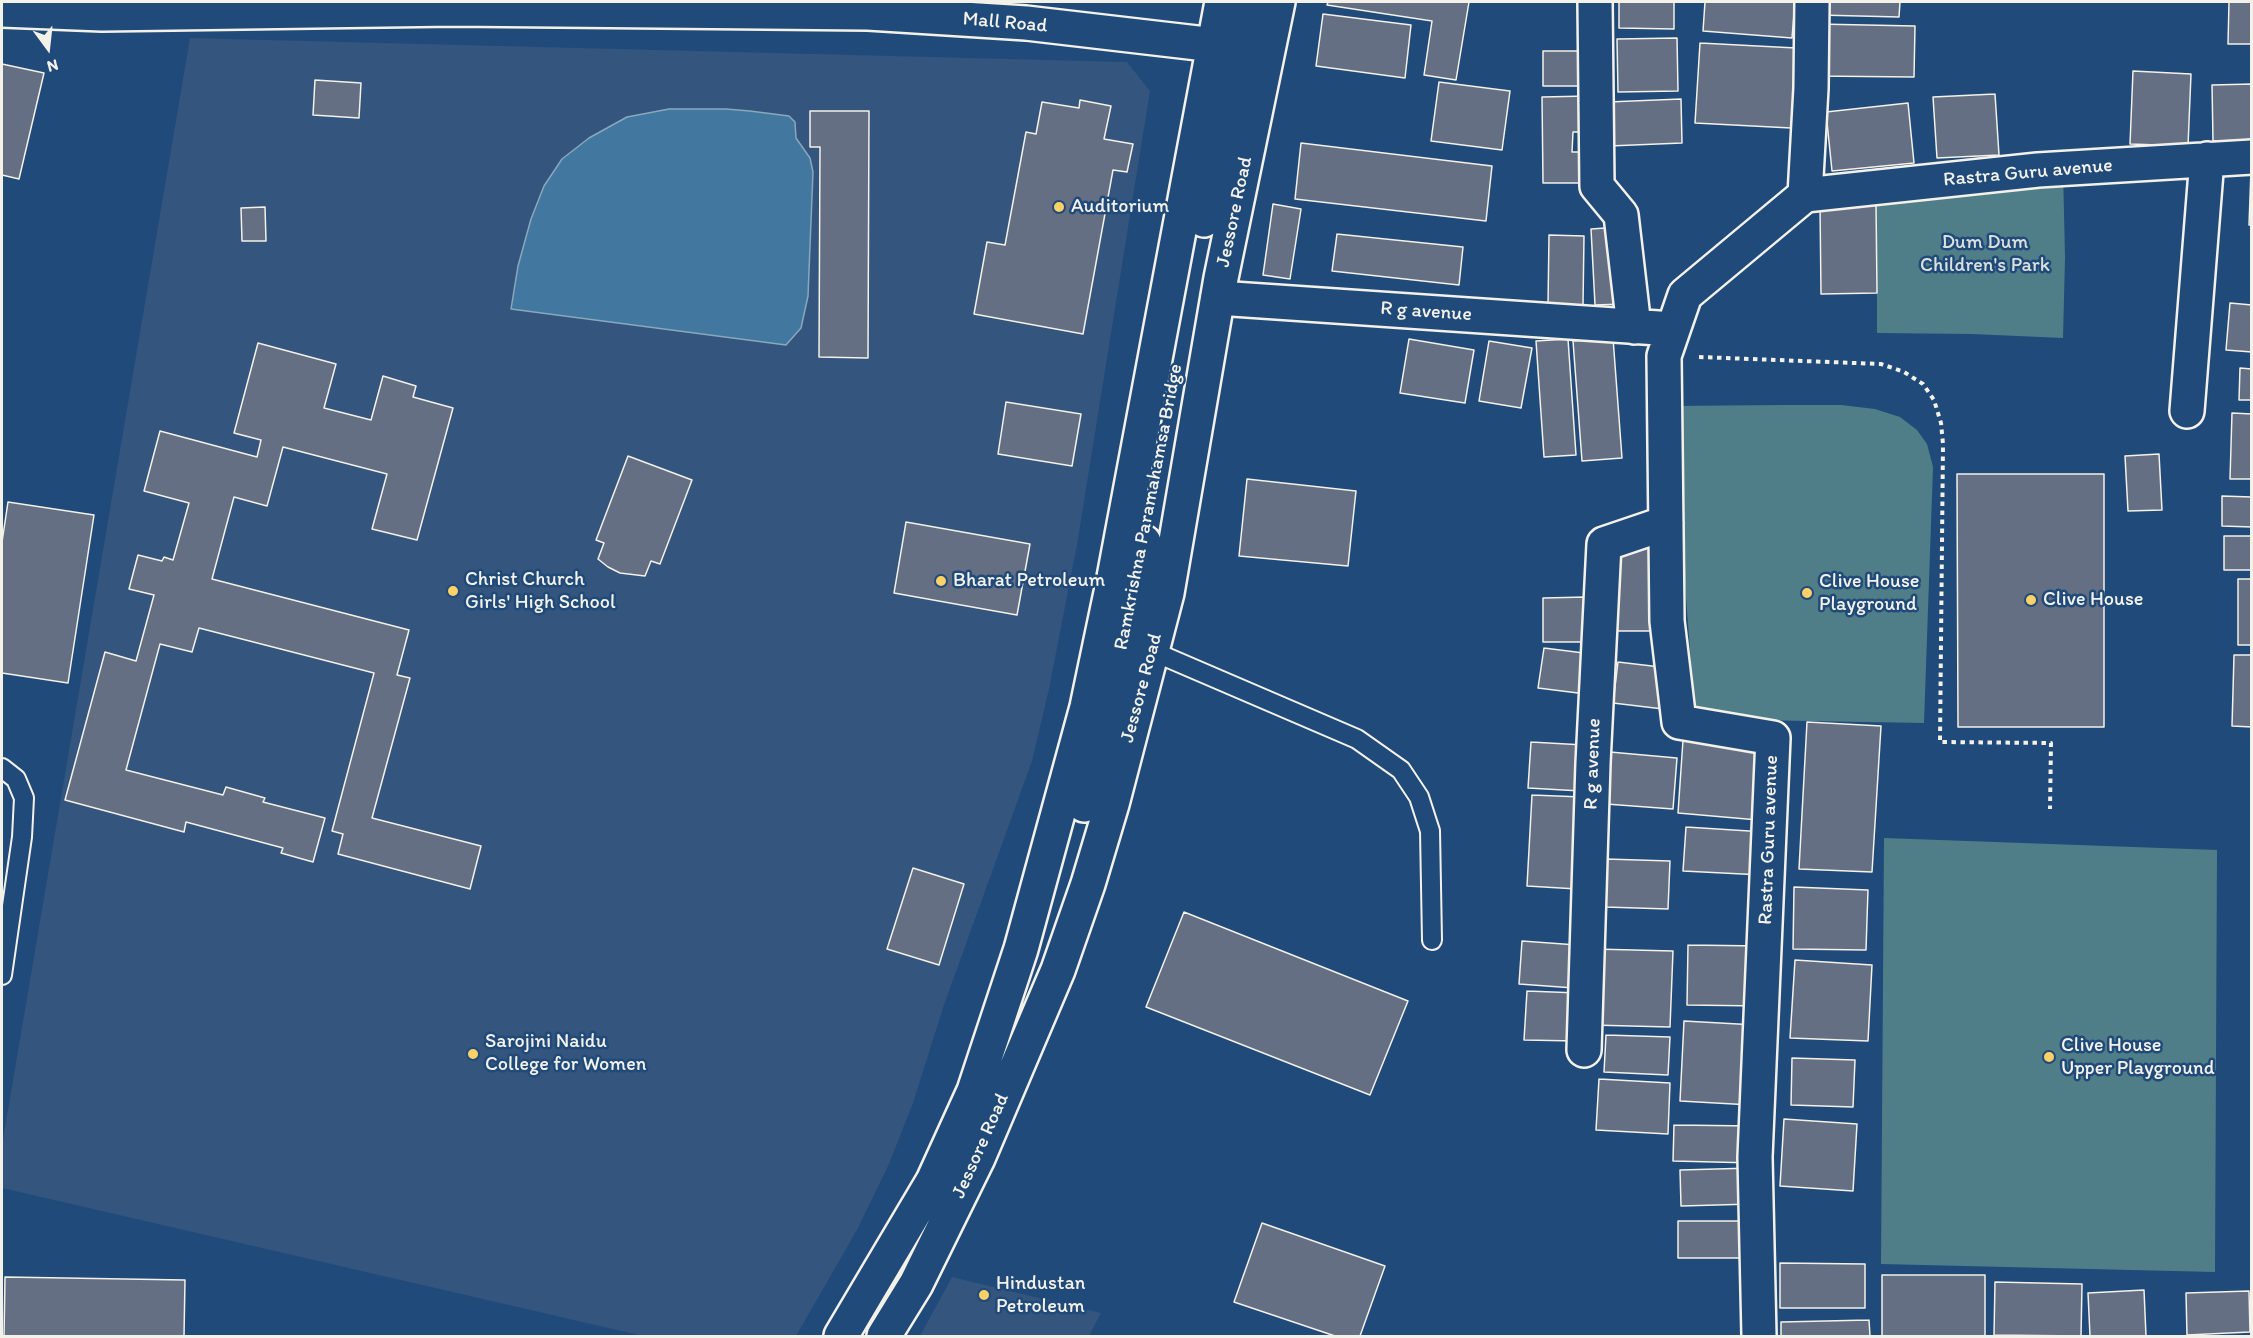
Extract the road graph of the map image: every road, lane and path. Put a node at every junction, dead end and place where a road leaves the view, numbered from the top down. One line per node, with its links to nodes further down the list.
1 (1222, 2): 13 (street)
2 (1249, 2): 27 (street, Ramkrishna Paramahamsa Bridge)
3 (1278, 2): 17 (street, Jessore Road)
4 (1595, 2): 18 (street)
5 (1812, 2): 16 (street)
6 (455, 5): 7 (street, Mall Road); 8 (street, Mall Road)
7 (566, 6): 9 (street, Mall Road)
8 (274, 7): 11 (street, Mall Road)
9 (678, 7): 10 (street, Mall Road)
10 (869, 7): 12 (street, Mall Road)
11 (2, 10)
12 (1029, 12): 13 (street, Mall Road)
13 (1215, 40): 29 (street)
14 (2252, 157): 15 (street, Rastra Guru avenue)
15 (2207, 159): 16 (street, Rastra Guru avenue); 20 (street)
16 (1805, 195): 19 (street, Rastra Guru avenue)
17 (1218, 298): 18 (street, R g avenue); 22 (street, Jessore Road)
18 (1634, 327): 19 (street, R g avenue)
19 (1669, 342): 21 (street, Rastra Guru avenue); 24 (path)
20 (2187, 411)
21 (1666, 523): 28 (street, R g avenue); 34 (street, Rastra Guru avenue)
22 (1152, 651): 25 (lane); 30 (street, Jessore Road)
23 (2, 768): 26 (lane)
24 (2050, 809)
25 (1432, 940)
26 (2, 975)
27 (1022, 1007): 29 (street); 30 (street)
28 (1584, 1050)
29 (987, 1054): 31 (street)
30 (1022, 1054): 31 (street, Jessore Road)
31 (963, 1153): 32 (street, Jessore Road); 33 (street, Jessore Road)
32 (841, 1336)
33 (884, 1336)
34 (1759, 1336)

